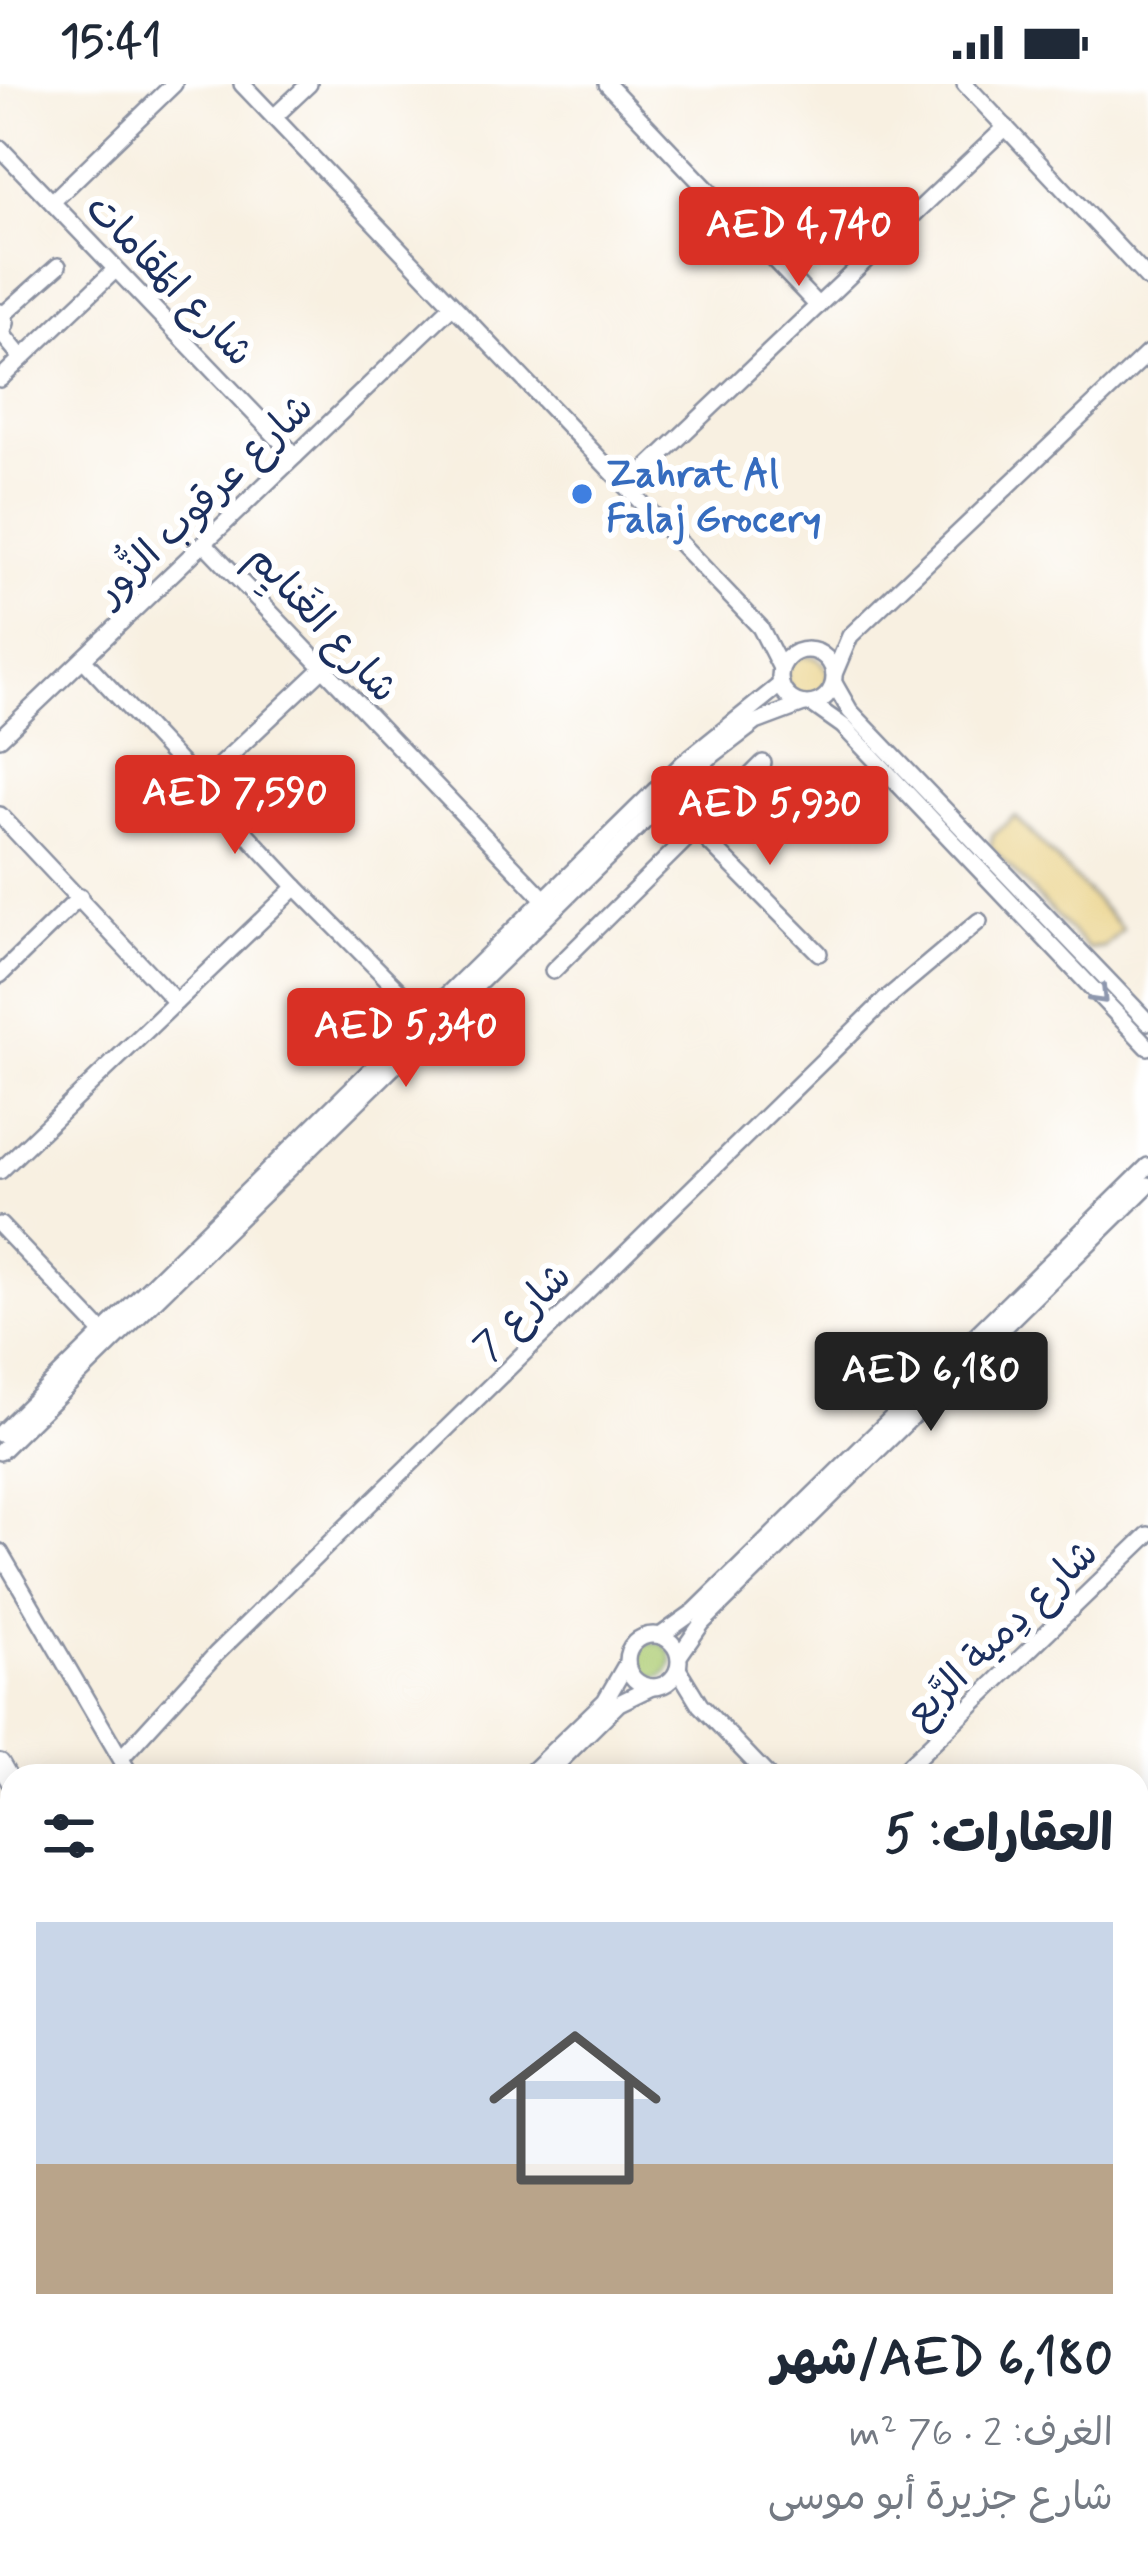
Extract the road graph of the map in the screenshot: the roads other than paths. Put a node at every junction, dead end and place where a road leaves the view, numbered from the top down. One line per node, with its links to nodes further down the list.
1 (174, 84): 9 (street)
2 (309, 84): 6 (street)
3 (607, 84): 14 (street)
4 (964, 84): 7 (street)
5 (247, 86): 6 (street)
6 (274, 117): 13 (street)
7 (1006, 128): 12 (street); 14 (street)
8 (0, 148): 9 (street, شارع المَقامات)
9 (52, 202): 11 (street, شارع المَقامات)
10 (58, 266): 15 (street)
11 (115, 270): 18 (street); 20 (street, شارع المَقامات)
12 (1148, 279)
13 (452, 306): 20 (street, شارع عرقوب الزُّور); 21 (street)
14 (818, 306): 21 (street)
15 (1, 313): 16 (street)
16 (1, 334): 18 (street)
17 (1148, 353): 24 (street)
18 (22, 358): 19 (street)
19 (0, 379)
20 (295, 456): 22 (street, شارع عرقوب الزُّور)
21 (627, 487): 23 (street)
22 (204, 543): 26 (street, شارع عرقوب الزُّور); 27 (street, شارع الغَنايِم)
23 (760, 627): 25 (street); 28 (street)
24 (850, 636): 25 (street); 29 (street)
25 (810, 651): 28 (street); 29 (street)
26 (83, 659): 31 (street, شارع عرقوب الزُّور); 33 (street)
27 (323, 668): 33 (street); 40 (street, شارع الغَنايِم)
28 (781, 676): 30 (street); 40 (street)
29 (834, 678): 30 (street); 47 (street)
30 (808, 704): 34 (street); 48 (street, one-way to 48)
31 (0, 738)
32 (763, 763): 37 (street)
33 (202, 782): 38 (street)
34 (680, 788): 35 (street); 37 (street)
35 (652, 814): 37 (street); 55 (street)
36 (0, 815): 39 (street)
37 (690, 824): 42 (street); 43 (street)
38 (296, 887): 45 (street); 46 (street)
39 (80, 897): 44 (street); 45 (street)
40 (546, 901): 46 (street)
41 (979, 921): 63 (street, شارع 7)
42 (819, 953)
43 (553, 971)
44 (0, 975)
45 (176, 1002): 50 (street)
46 (426, 1018): 53 (street)
47 (1148, 1022)
48 (1148, 1047)
49 (1148, 1166): 58 (street)
50 (0, 1172)
51 (1148, 1185): 59 (street)
52 (0, 1225): 53 (street)
53 (103, 1333): 54 (street)
54 (0, 1434)
55 (0, 1452)
56 (1148, 1535): 68 (street, شارع دِمية الرَّبع)
57 (0, 1552): 63 (street)
58 (660, 1636): 59 (street); 60 (street)
59 (679, 1662): 61 (street); 62 (street)
60 (628, 1663): 61 (street); 65 (street)
61 (654, 1686): 62 (street); 66 (street)
62 (700, 1705): 67 (street)
63 (121, 1758): 64 (street)
64 (124, 1764)
65 (539, 1764)
66 (557, 1764)
67 (757, 1764)
68 (910, 1764)

